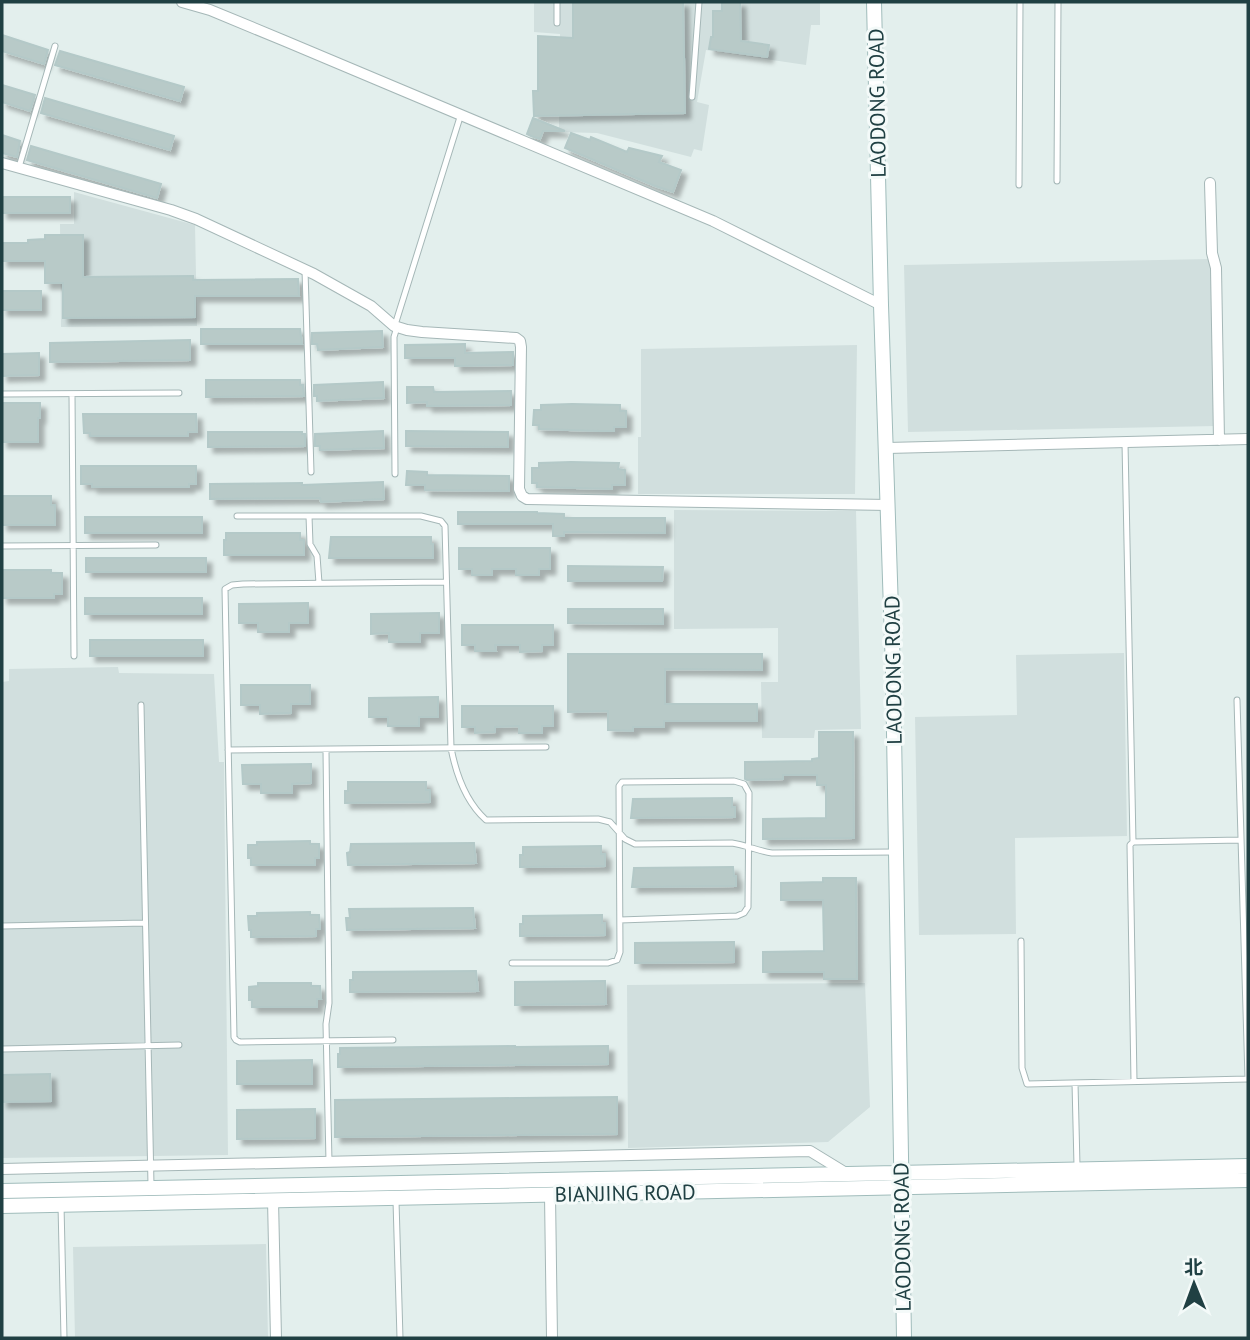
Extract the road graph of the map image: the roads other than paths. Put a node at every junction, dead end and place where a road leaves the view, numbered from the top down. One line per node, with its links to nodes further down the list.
1 (182, 2): 10 (street)
2 (556, 2): 7 (lane)
3 (699, 2): 9 (lane)
4 (874, 2): 17 (main road, LAODONG ROAD)
5 (1020, 2): 15 (lane)
6 (1058, 2): 13 (lane)
7 (557, 23)
8 (55, 46): 12 (lane)
9 (692, 97)
10 (461, 114): 17 (street); 18 (lane)
11 (2, 163): 12 (street)
12 (19, 167): 16 (street)
13 (1056, 181)
14 (1210, 183): 23 (street)
15 (1019, 185)
16 (305, 270): 18 (street); 26 (lane)
17 (881, 305): 25 (main road, LAODONG ROAD)
18 (396, 327): 27 (lane); 28 (street)
19 (179, 393): 21 (lane)
20 (2, 394): 21 (lane)
21 (72, 394): 33 (lane)
22 (1248, 439): 23 (street)
23 (1219, 440): 24 (street)
24 (1125, 442): 25 (street); 45 (lane)
25 (887, 448): 28 (main road, LAODONG ROAD)
26 (311, 472)
27 (395, 474)
28 (889, 505): 47 (main road, LAODONG ROAD)
29 (237, 516): 30 (lane)
30 (309, 516): 34 (lane); 35 (lane)
31 (156, 545): 33 (lane)
32 (2, 546): 33 (lane)
33 (73, 546): 36 (lane)
34 (446, 582): 35 (lane); 40 (lane)
35 (319, 583): 41 (lane)
36 (74, 656)
37 (1237, 700): 44 (lane)
38 (141, 705): 49 (lane)
39 (546, 747): 40 (lane)
40 (451, 748): 42 (lane); 43 (lane)
41 (228, 750): 42 (lane); 54 (lane)
42 (326, 750): 54 (lane)
43 (619, 833): 46 (lane); 46 (lane); 48 (lane)
44 (1241, 840): 45 (lane); 58 (lane)
45 (1133, 842): 59 (lane)
46 (749, 847): 47 (lane); 48 (lane)
47 (896, 852): 67 (main road, LAODONG ROAD)
48 (620, 920): 52 (lane)
49 (145, 923): 50 (lane); 55 (lane)
50 (2, 926)
51 (1021, 941): 60 (lane)
52 (512, 963)
53 (393, 1040): 54 (lane)
54 (326, 1041): 61 (lane)
55 (148, 1045): 56 (lane); 57 (lane); 62 (lane)
56 (179, 1045)
57 (2, 1049)
58 (1248, 1079): 59 (lane)
59 (1134, 1081): 60 (lane)
60 (1075, 1083): 65 (lane)
61 (329, 1162): 62 (street); 66 (street)
62 (150, 1166): 64 (street); 69 (lane)
63 (1248, 1166): 65 (main road, BIANJING ROAD)
64 (2, 1169)
65 (1077, 1170): 67 (main road, BIANJING ROAD)
66 (846, 1173): 67 (main road, BIANJING ROAD); 69 (main road, BIANJING ROAD)
67 (900, 1180): 68 (main road, BIANJING ROAD); 71 (main road, BIANJING ROAD); 80 (main road, LAODONG ROAD)
68 (1248, 1180)
69 (151, 1189): 70 (main road, BIANJING ROAD)
70 (2, 1191)
71 (550, 1195): 72 (main road, BIANJING ROAD); 79 (street)
72 (396, 1198): 73 (main road, BIANJING ROAD); 78 (lane)
73 (273, 1200): 74 (main road, BIANJING ROAD); 77 (street)
74 (61, 1205): 75 (main road, BIANJING ROAD); 76 (lane)
75 (2, 1206)
76 (64, 1338)
77 (276, 1338)
78 (400, 1338)
79 (552, 1338)
80 (904, 1338)

